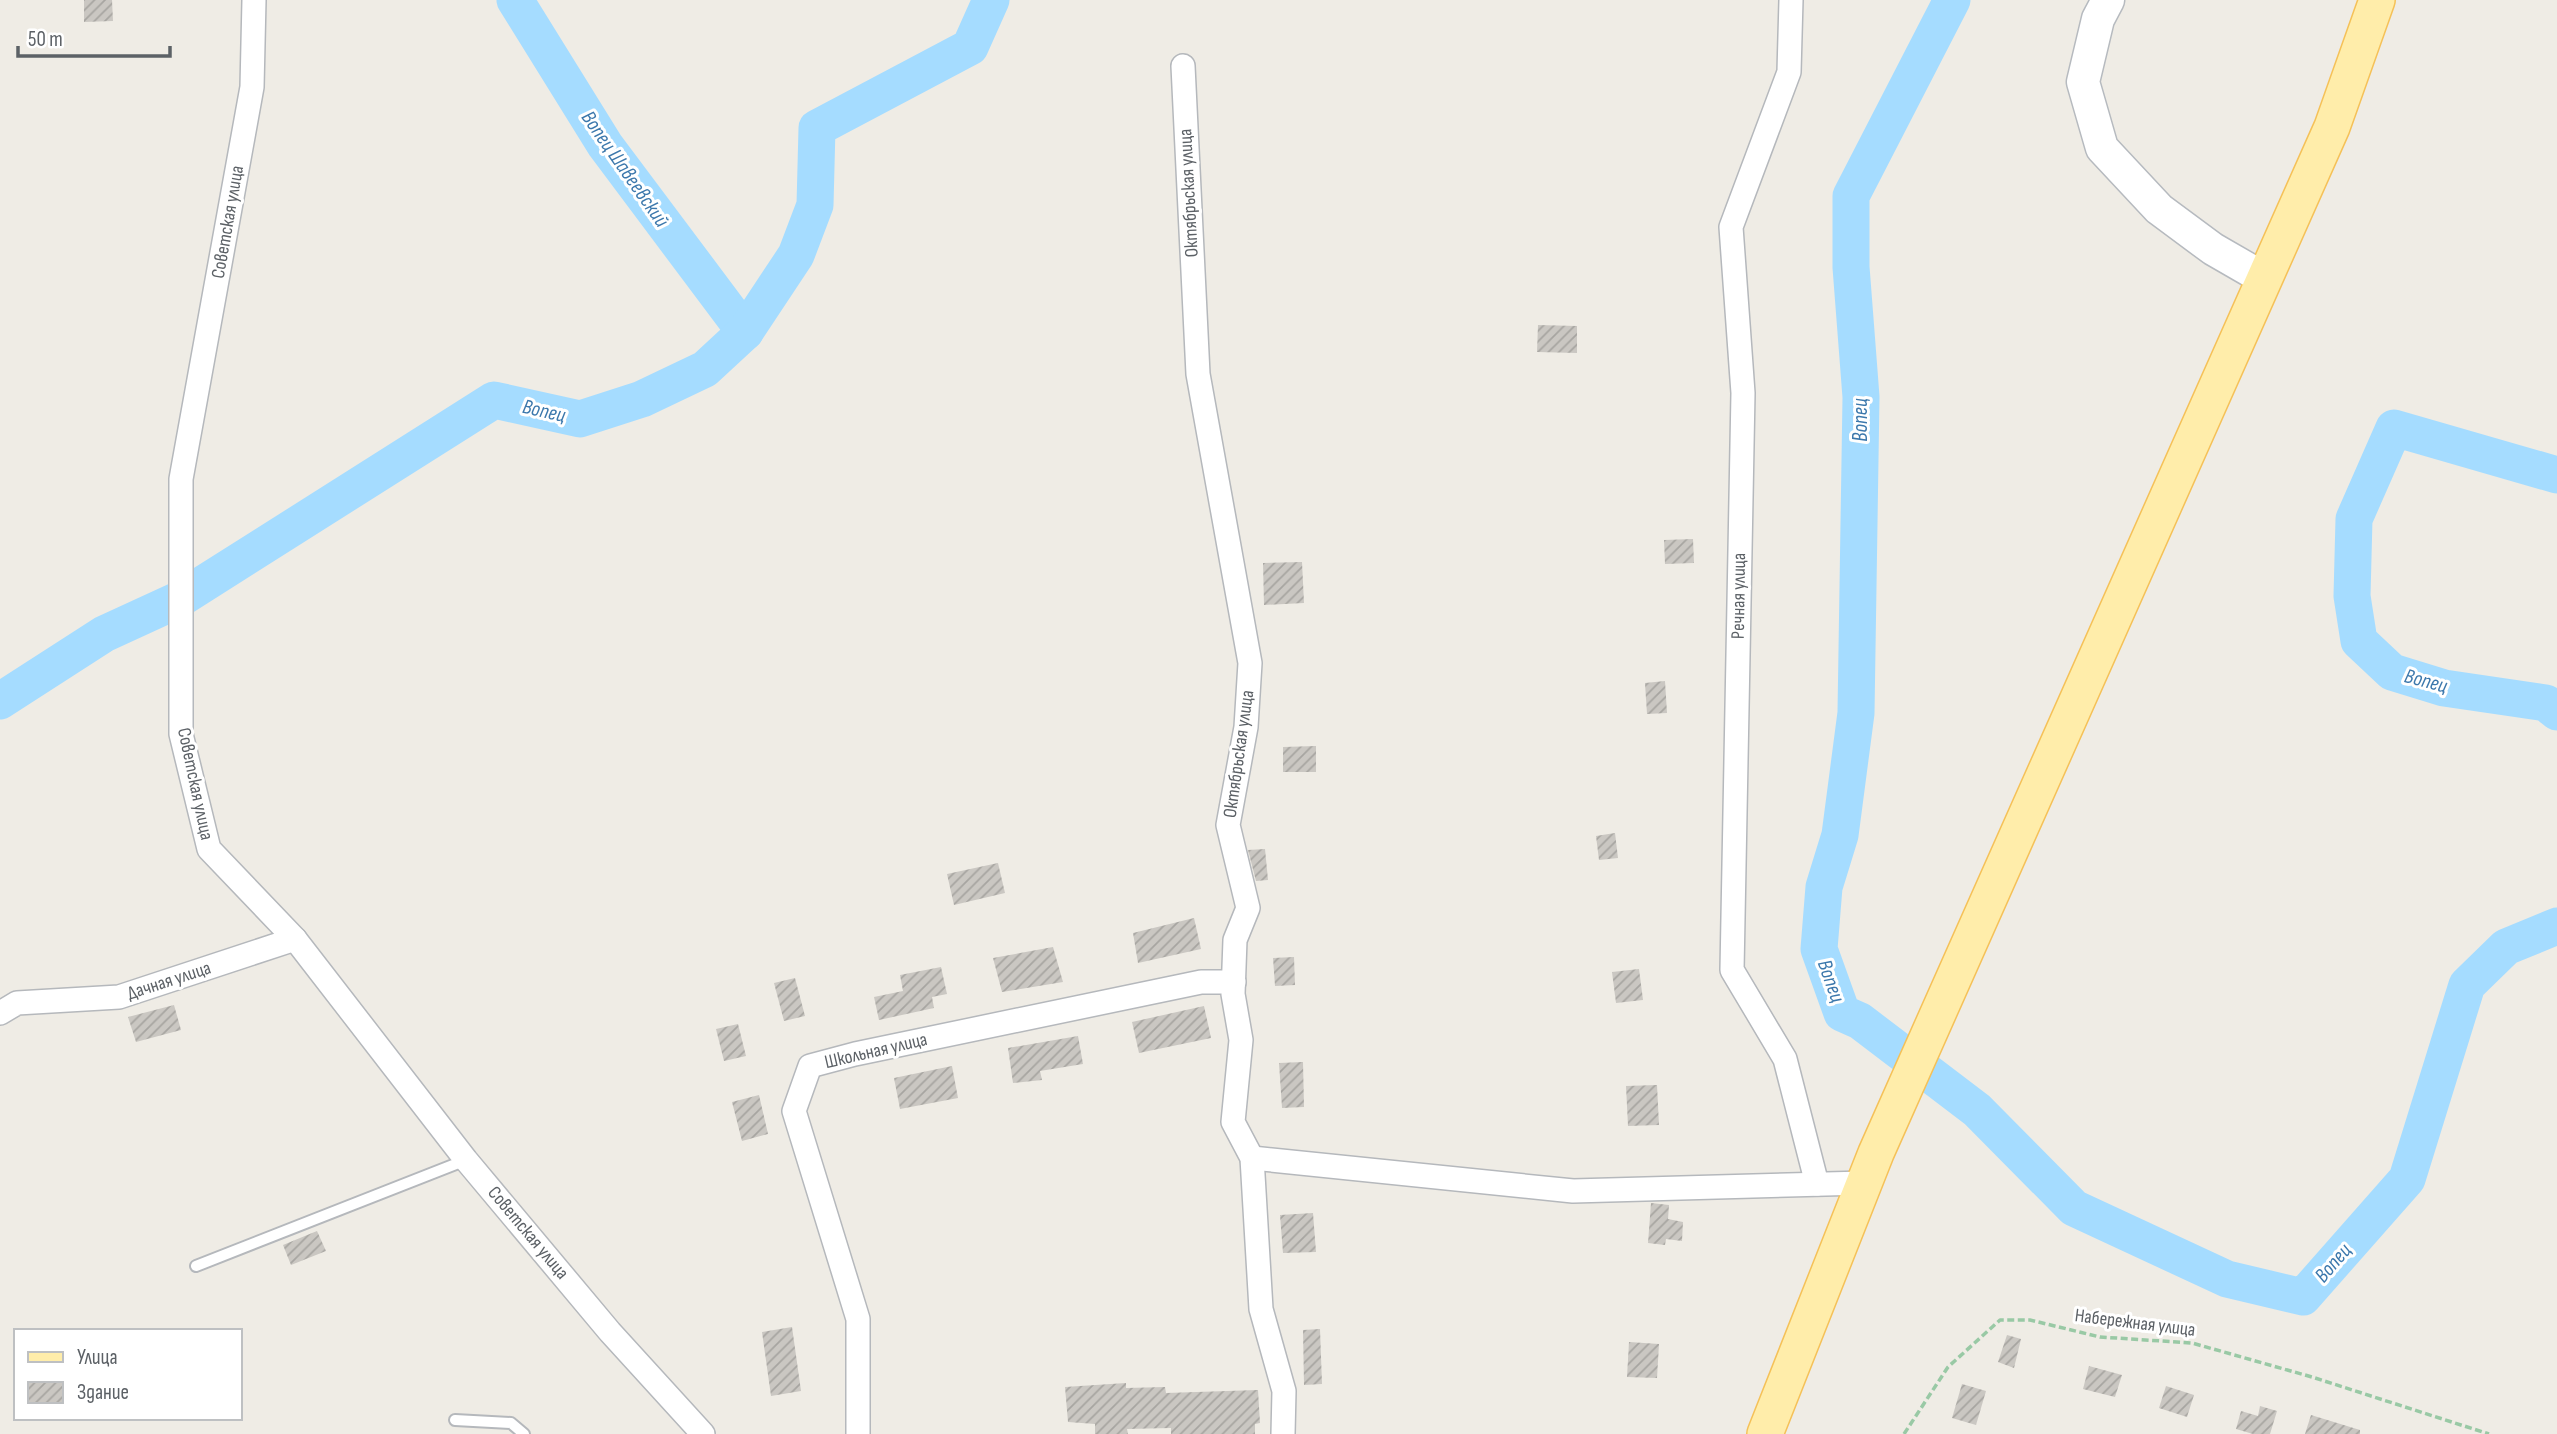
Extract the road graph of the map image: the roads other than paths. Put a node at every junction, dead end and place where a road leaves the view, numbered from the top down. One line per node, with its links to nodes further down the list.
1 (254, 0): 7 (street, Советская улица)
2 (1791, 0): 13 (street, Речная улица)
3 (2108, 0): 6 (street)
4 (2377, 0): 6 (main road)
5 (1183, 66): 8 (street, Октябрьская улица)
6 (2264, 279): 12 (main road)
7 (295, 939): 9 (street, Дачная улица); 11 (street, Советская улица)
8 (1234, 982): 10 (street, Октябрьская улица); 18 (street, Школьная улица)
9 (0, 1013)
10 (1252, 1158): 13 (street); 19 (street, Октябрьская улица)
11 (466, 1160): 14 (lane); 17 (street, Советская улица)
12 (1870, 1168): 13 (street); 20 (main road)
13 (1817, 1184)
14 (196, 1266)
15 (455, 1420): 16 (lane)
16 (524, 1434)
17 (703, 1434)
18 (858, 1434)
19 (1283, 1434)
20 (1765, 1434)

